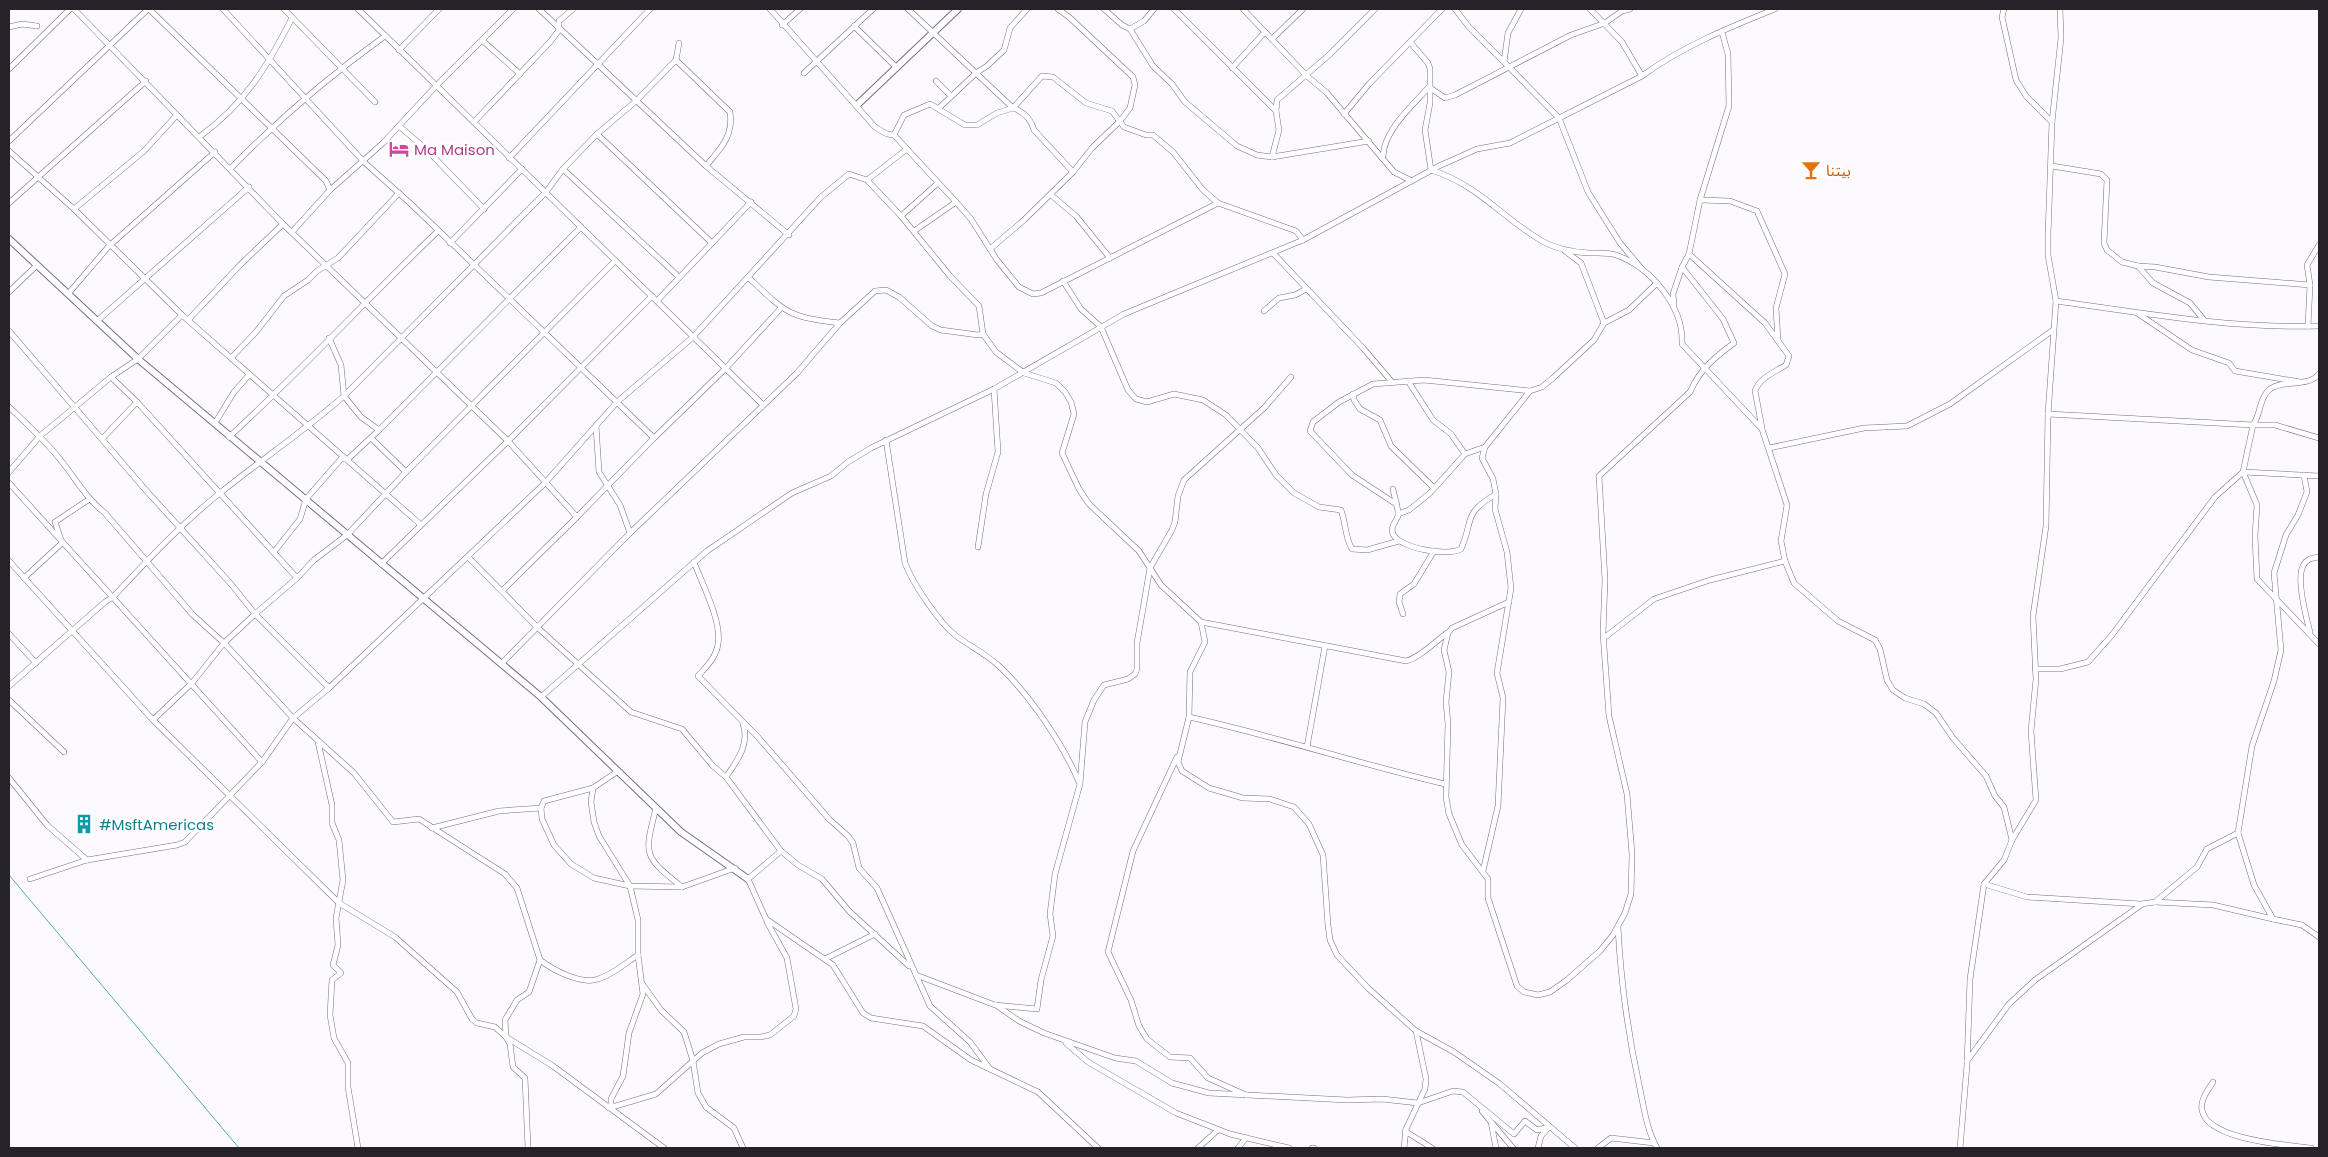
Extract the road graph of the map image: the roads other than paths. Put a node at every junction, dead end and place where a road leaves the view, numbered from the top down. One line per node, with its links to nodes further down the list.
1 (70, 9): 62 (street)
2 (74, 9): 51 (street)
3 (148, 9): 51 (street); 74 (street)
4 (223, 9): 54 (street)
5 (284, 9): 35 (street)
6 (358, 9): 34 (street)
7 (368, 9): 34 (street)
8 (439, 9): 52 (street)
9 (513, 9): 48 (street)
10 (539, 9): 42 (street)
11 (573, 9): 42 (street)
12 (650, 9): 57 (street)
13 (770, 9): 37 (street)
14 (800, 9): 37 (street)
15 (873, 9): 39 (street)
16 (908, 9): 45 (street)
17 (958, 9): 45 (street)
18 (1027, 9): 64 (street)
19 (1058, 9): 84 (street)
20 (1104, 9): 41 (street)
21 (1154, 9): 41 (street)
22 (1174, 9): 61 (street)
23 (1243, 9): 43 (street)
24 (1302, 9): 47 (street)
25 (1375, 9): 66 (street)
26 (1442, 9): 49 (street)
27 (1455, 9): 56 (street)
28 (1521, 9): 56 (street)
29 (1590, 9): 36 (street)
30 (1630, 9): 36 (street)
31 (1775, 9): 44 (street)
32 (2004, 9): 86 (street)
33 (2060, 9): 86 (street)
34 (363, 14): 46 (street)
35 (292, 18): 54 (street); 60 (street)
36 (1605, 23): 59 (street); 67 (street)
37 (782, 25): 55 (street)
38 (37, 26): 40 (street)
39 (854, 26): 55 (street); 58 (street)
40 (9, 27)
41 (1130, 29): 98 (street)
42 (559, 30): 57 (street); 65 (street)
43 (1265, 32): 47 (street); 61 (street)
44 (1722, 32): 67 (street); 117 (street)
45 (931, 33): 58 (street); 64 (street)
46 (385, 36): 52 (street); 60 (street)
47 (1272, 39): 66 (street)
48 (483, 41): 65 (street); 70 (street)
49 (1410, 42): 71 (street); 81 (street)
50 (679, 43): 53 (street)
51 (110, 47): 68 (street); 92 (street)
52 (399, 50): 70 (street)
53 (676, 60): 75 (street); 101 (street)
54 (270, 62): 73 (street); 74 (street)
55 (817, 62): 63 (street); 77 (street)
56 (1504, 62): 59 (street)
57 (597, 64): 75 (street); 99 (street)
58 (896, 67): 77 (street)
59 (1509, 67): 71 (street); 83 (street)
60 (341, 68): 73 (street); 76 (street)
61 (1232, 68): 80 (street)
62 (9, 69)
63 (804, 73)
64 (976, 73): 72 (street); 79 (street)
65 (520, 74): 85 (street)
66 (1307, 76): 80 (street); 81 (street)
67 (1642, 76): 83 (street)
68 (146, 81): 82 (street); 108 (street)
69 (936, 81): 72 (street)
70 (436, 86): 85 (street); 87 (street)
71 (1429, 87): 97 (street); 106 (street)
72 (951, 96): 78 (street)
73 (304, 98): 88 (street); 100 (street)
74 (241, 100): 88 (street); 91 (street)
75 (636, 101): 89 (street); 101 (street)
76 (375, 102)
77 (857, 105): 90 (street)
78 (939, 108): 79 (street); 90 (street)
79 (1013, 108): 84 (street); 107 (street)
80 (1276, 111): 98 (street)
81 (1344, 114): 93 (street)
82 (176, 116): 91 (street); 122 (street)
83 (1559, 118): 106 (street); 148 (street)
84 (1120, 121): 107 (street); 120 (street)
85 (474, 122): 99 (street)
86 (2052, 122): 102 (street)
87 (398, 126): 100 (street); 123 (street)
88 (270, 128): 103 (street); 113 (street)
89 (597, 134): 105 (street); 134 (street)
90 (894, 135): 94 (street)
91 (199, 137): 96 (street)
92 (9, 141)
93 (1369, 141): 97 (street); 98 (street)
94 (908, 149): 109 (street); 111 (street)
95 (9, 151): 108 (street)
96 (215, 152): 103 (street); 136 (street)
97 (1383, 156): 110 (street)
98 (1272, 157)
99 (509, 158): 104 (street)
100 (364, 162): 113 (street); 115 (street)
101 (706, 166): 118 (street)
102 (2052, 166): 146 (street); 162 (street)
103 (230, 169): 112 (street)
104 (522, 170): 114 (street); 123 (street)
105 (563, 170): 114 (street); 149 (street)
106 (1431, 170): 110 (street); 138 (street)
107 (1073, 172): 116 (street)
108 (38, 178): 121 (street); 122 (street)
109 (867, 180): 124 (street); 130 (street)
110 (1412, 180): 132 (street)
111 (938, 183): 119 (street); 124 (street)
112 (249, 187): 125 (street); 151 (street)
113 (330, 190): 129 (street)
114 (546, 192): 126 (street); 143 (street)
115 (399, 193): 127 (street); 145 (street)
116 (1051, 195): 137 (street); 141 (street)
117 (1700, 200): 140 (street); 183 (street)
118 (751, 202): 130 (street); 134 (street)
119 (956, 202): 128 (street); 137 (street)
120 (1218, 203): 132 (street); 141 (street)
121 (9, 204)
122 (74, 209): 136 (street)
123 (484, 209): 133 (street)
124 (901, 216): 128 (street)
125 (283, 224): 129 (street); 168 (street)
126 (581, 227): 142 (street); 159 (street)
127 (438, 231): 133 (street); 161 (street)
128 (914, 231): 179 (street)
129 (292, 232): 145 (street)
130 (789, 235): 150 (street)
131 (9, 239): 144 (street)
132 (1303, 240): 139 (street)
133 (450, 243): 143 (street)
134 (712, 243): 149 (street)
135 (2319, 245): 154 (street)
136 (109, 246): 151 (street); 157 (street)
137 (990, 249): 152 (street)
138 (1563, 250): 148 (street); 172 (street)
139 (1274, 253): 155 (street); 175 (street)
140 (1689, 254): 147 (street); 183 (street)
141 (1110, 258): 152 (street)
142 (615, 261): 158 (street); 178 (street)
143 (472, 264): 159 (street); 182 (street)
144 (37, 265): 156 (street); 157 (street)
145 (325, 265): 161 (street); 184 (street)
146 (2138, 266): 154 (street); 169 (street)
147 (1682, 267): 164 (street); 188 (street)
148 (1646, 273): 153 (street)
149 (680, 277): 160 (street)
150 (749, 278): 163 (street); 180 (street)
151 (144, 280): 167 (street); 170 (street)
152 (1063, 281): 175 (street)
153 (1656, 284): 164 (street); 172 (street)
154 (2310, 285): 173 (street)
155 (1306, 289): 165 (street); 196 (street)
156 (9, 292)
157 (68, 294): 170 (street)
158 (652, 296): 160 (street); 186 (street)
159 (509, 299): 178 (street); 189 (street)
160 (656, 301): 180 (street)
161 (364, 302): 181 (street); 182 (street)
162 (2056, 302): 166 (street); 176 (street)
163 (781, 308): 171 (street); 187 (street)
164 (1674, 309): 188 (street)
165 (1264, 311)
166 (2135, 312): 169 (street); 197 (street)
167 (182, 315): 168 (street); 185 (street)
168 (188, 320): 184 (street)
169 (2204, 321): 173 (street)
170 (97, 322): 185 (street)
171 (840, 323): 179 (street); 205 (street)
172 (1604, 323): 199 (street)
173 (2308, 326): 174 (street)
174 (2319, 326)
175 (1101, 328): 190 (street); 216 (street)
176 (2053, 330): 209 (street); 226 (street)
177 (9, 331): 207 (street)
178 (545, 333): 186 (street); 208 (street)
179 (983, 334): 190 (street)
180 (693, 336): 187 (street); 204 (street)
181 (329, 338): 201 (street); 202 (street)
182 (400, 338): 189 (street); 201 (street)
183 (1778, 342): 214 (street)
184 (231, 358): 192 (street)
185 (138, 359): 193 (street); 210 (street)
186 (581, 368): 204 (street); 224 (street)
187 (726, 368): 205 (street); 220 (street)
188 (1704, 368): 214 (street); 280 (street)
189 (437, 372): 208 (street); 215 (street)
190 (1024, 372): 198 (street); 264 (street)
191 (2319, 374): 197 (street)
192 (249, 375): 202 (street); 210 (street)
193 (111, 377): 203 (street); 207 (street)
194 (1291, 377): 216 (street)
195 (1408, 381): 196 (street); 199 (street); 227 (street)
196 (1392, 382): 200 (street)
197 (2300, 382): 212 (street)
198 (994, 389): 223 (street); 254 (street)
199 (1530, 391): 225 (street)
200 (1353, 394): 238 (street); 245 (street)
201 (344, 396): 213 (street); 215 (street)
202 (273, 397): 213 (street); 218 (street)
203 (138, 402): 222 (street); 241 (street)
204 (617, 402): 211 (street); 220 (street)
205 (762, 404): 250 (street)
206 (9, 407): 217 (street)
207 (73, 407): 217 (street); 222 (street)
208 (472, 407): 224 (street); 231 (street)
209 (2048, 414): 212 (street); 287 (street)
210 (214, 423): 218 (street)
211 (596, 425): 236 (street); 237 (street)
212 (2253, 425): 221 (street); 232 (street)
213 (310, 427): 228 (street); 229 (street)
214 (1762, 429): 226 (street)
215 (379, 430): 219 (street)
216 (1240, 430): 252 (street); 264 (street)
217 (40, 436): 230 (street); 244 (street)
218 (229, 437): 229 (street)
219 (371, 438): 228 (street); 231 (street)
220 (654, 438): 237 (street)
221 (2319, 438)
222 (102, 439): 249 (street)
223 (886, 440): 262 (street); 305 (street)
224 (508, 441): 236 (street); 248 (street)
225 (1484, 447): 227 (street); 242 (street)
226 (1769, 448): 260 (street)
227 (1465, 454): 238 (street)
228 (348, 459): 240 (street); 243 (street)
229 (260, 463): 241 (street); 243 (street)
230 (9, 472)
231 (406, 472): 240 (street)
232 (2243, 472): 233 (street); 269 (street); 287 (street)
233 (2304, 475): 234 (street); 269 (street)
234 (2319, 476)
235 (9, 483): 253 (street)
236 (545, 484): 247 (street); 257 (street)
237 (609, 485): 247 (street); 250 (street)
238 (1434, 488): 246 (street)
239 (1393, 489): 245 (street)
240 (386, 492): 248 (street); 251 (street)
241 (219, 494): 249 (street); 256 (street)
242 (1496, 494): 255 (street); 271 (street)
243 (306, 499): 251 (street); 256 (street)
244 (88, 500): 253 (street); 261 (street)
245 (1396, 504): 246 (street)
246 (1398, 514): 252 (street)
247 (577, 517): 267 (street)
248 (420, 524): 263 (street)
249 (180, 528): 261 (street); 272 (street)
250 (630, 533): 275 (street)
251 (347, 535): 263 (street); 266 (street)
252 (1398, 541): 255 (street)
253 (62, 543): 265 (street); 268 (street)
254 (978, 546)
255 (1434, 551): 273 (street)
256 (274, 552): 266 (street)
257 (468, 557): 267 (street); 270 (street)
258 (2319, 557): 279 (street)
259 (9, 561): 265 (street)
260 (1785, 561): 280 (street); 313 (street)
261 (146, 562): 268 (street); 281 (street)
262 (694, 562): 285 (street); 293 (street)
263 (381, 564): 270 (street)
264 (1150, 568): 274 (street); 305 (street)
265 (24, 578): 276 (street)
266 (297, 578): 272 (street)
267 (502, 591): 275 (street)
268 (113, 597): 276 (street); 288 (street)
269 (2275, 597): 279 (street); 312 (street)
270 (423, 599): 286 (street); 290 (street)
271 (1509, 602): 277 (street); 317 (street)
272 (254, 614): 281 (street); 290 (street)
273 (1403, 614)
274 (1201, 622): 283 (street); 294 (street)
275 (538, 628): 285 (street); 286 (street)
276 (72, 630): 284 (street); 296 (street)
277 (1448, 633): 283 (street); 306 (street)
278 (9, 634): 284 (street)
279 (2310, 634): 282 (street)
280 (1604, 638): 328 (street)
281 (224, 643): 288 (street); 295 (street)
282 (2319, 644)
283 (1325, 646): 298 (street)
284 (36, 663): 289 (street)
285 (579, 663): 291 (street); 304 (street)
286 (501, 664): 291 (street)
287 (2036, 669): 313 (street)
288 (192, 683): 296 (street); 301 (street)
289 (9, 686)
290 (329, 688): 295 (street)
291 (541, 697): 302 (street)
292 (9, 700): 299 (street)
293 (728, 707): 304 (street); 334 (street)
294 (1189, 717): 298 (street); 300 (street)
295 (293, 718): 297 (street); 301 (street)
296 (153, 720): 308 (street)
297 (318, 742): 311 (street); 324 (street)
298 (1307, 747): 306 (street)
299 (64, 752)
300 (1179, 754): 338 (street); 345 (street)
301 (262, 762): 308 (street)
302 (618, 771): 307 (street); 310 (street)
303 (9, 778): 315 (street)
304 (726, 778): 314 (street)
305 (1080, 784): 337 (street)
306 (1445, 784): 317 (street)
307 (593, 788): 309 (street); 321 (street)
308 (229, 798): 315 (street); 324 (street)
309 (541, 808): 311 (street); 321 (street)
310 (656, 808): 316 (street); 322 (street)
311 (432, 828): 333 (street)
312 (2238, 833): 323 (street); 326 (street)
313 (2012, 840): 320 (street)
314 (782, 851): 319 (street); 329 (street)
315 (87, 860): 318 (street)
316 (734, 868): 319 (street); 322 (street)
317 (1483, 871): 328 (street)
318 (30, 879)
319 (748, 879): 327 (street)
320 (1984, 884): 325 (street); 342 (street)
321 (630, 886): 322 (street); 331 (street)
322 (682, 887)
323 (2155, 902): 325 (street); 326 (street)
324 (339, 903): 339 (street); 355 (street)
325 (2141, 904): 342 (street)
326 (2273, 919): 330 (street)
327 (766, 920): 332 (street); 341 (street)
328 (1618, 926): 354 (street)
329 (875, 934): 332 (street); 334 (street)
330 (2319, 937)
331 (638, 955): 333 (street); 336 (street)
332 (825, 959): 343 (street)
333 (540, 960): 339 (street)
334 (911, 968): 335 (street)
335 (916, 974): 337 (street); 343 (street)
336 (643, 985): 341 (street); 348 (street)
337 (995, 1005): 340 (street)
338 (1416, 1031): 346 (street); 350 (street)
339 (506, 1037): 348 (street); 356 (street)
340 (1064, 1041): 345 (street); 351 (street)
341 (693, 1061): 348 (street); 358 (street)
342 (1967, 1062): 370 (street)
343 (990, 1069): 359 (street)
344 (2213, 1082): 371 (street)
345 (1249, 1096): 346 (street)
346 (1418, 1103): 347 (street); 352 (street)
347 (1480, 1106): 349 (street); 350 (street)
348 (610, 1107): 357 (street)
349 (1491, 1122): 365 (street); 366 (street)
350 (1550, 1127): 367 (street); 368 (street)
351 (1218, 1130): 353 (street); 360 (street)
352 (1406, 1130): 363 (street); 364 (street)
353 (1246, 1138): 361 (street); 362 (street)
354 (1655, 1146): 369 (street)
355 (358, 1148)
356 (528, 1148)
357 (664, 1148)
358 (743, 1148)
359 (1098, 1148)
360 (1198, 1148)
361 (1238, 1148)
362 (1289, 1148)
363 (1404, 1148)
364 (1432, 1148)
365 (1496, 1148)
366 (1513, 1148)
367 (1538, 1148)
368 (1575, 1148)
369 (1598, 1148)
370 (1960, 1148)
371 (2311, 1148)

